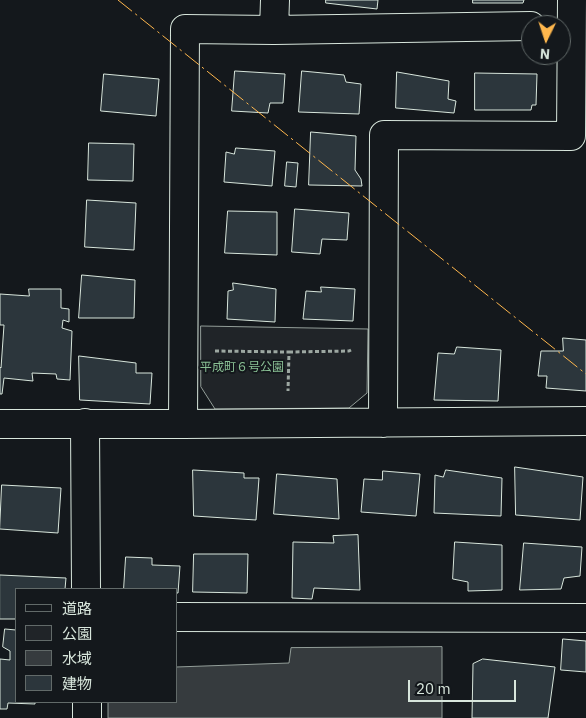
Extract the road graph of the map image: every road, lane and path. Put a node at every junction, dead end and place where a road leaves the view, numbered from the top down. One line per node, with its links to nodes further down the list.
1 (275, 0): 3 (street)
2 (521, 26): 3 (street)
3 (274, 30): 6 (street)
4 (569, 65): 5 (street)
5 (384, 324): 7 (path); 10 (street)
6 (184, 351): 7 (path); 12 (street)
7 (290, 352): 13 (path)
8 (586, 421): 10 (street)
9 (85, 423): 11 (street); 12 (street); 14 (street)
10 (383, 423): 13 (street)
11 (0, 424)
12 (183, 424): 13 (street)
13 (286, 424)
14 (86, 588)
15 (178, 616): 16 (street)
16 (586, 618)
17 (87, 703): 18 (street)
18 (87, 718)

